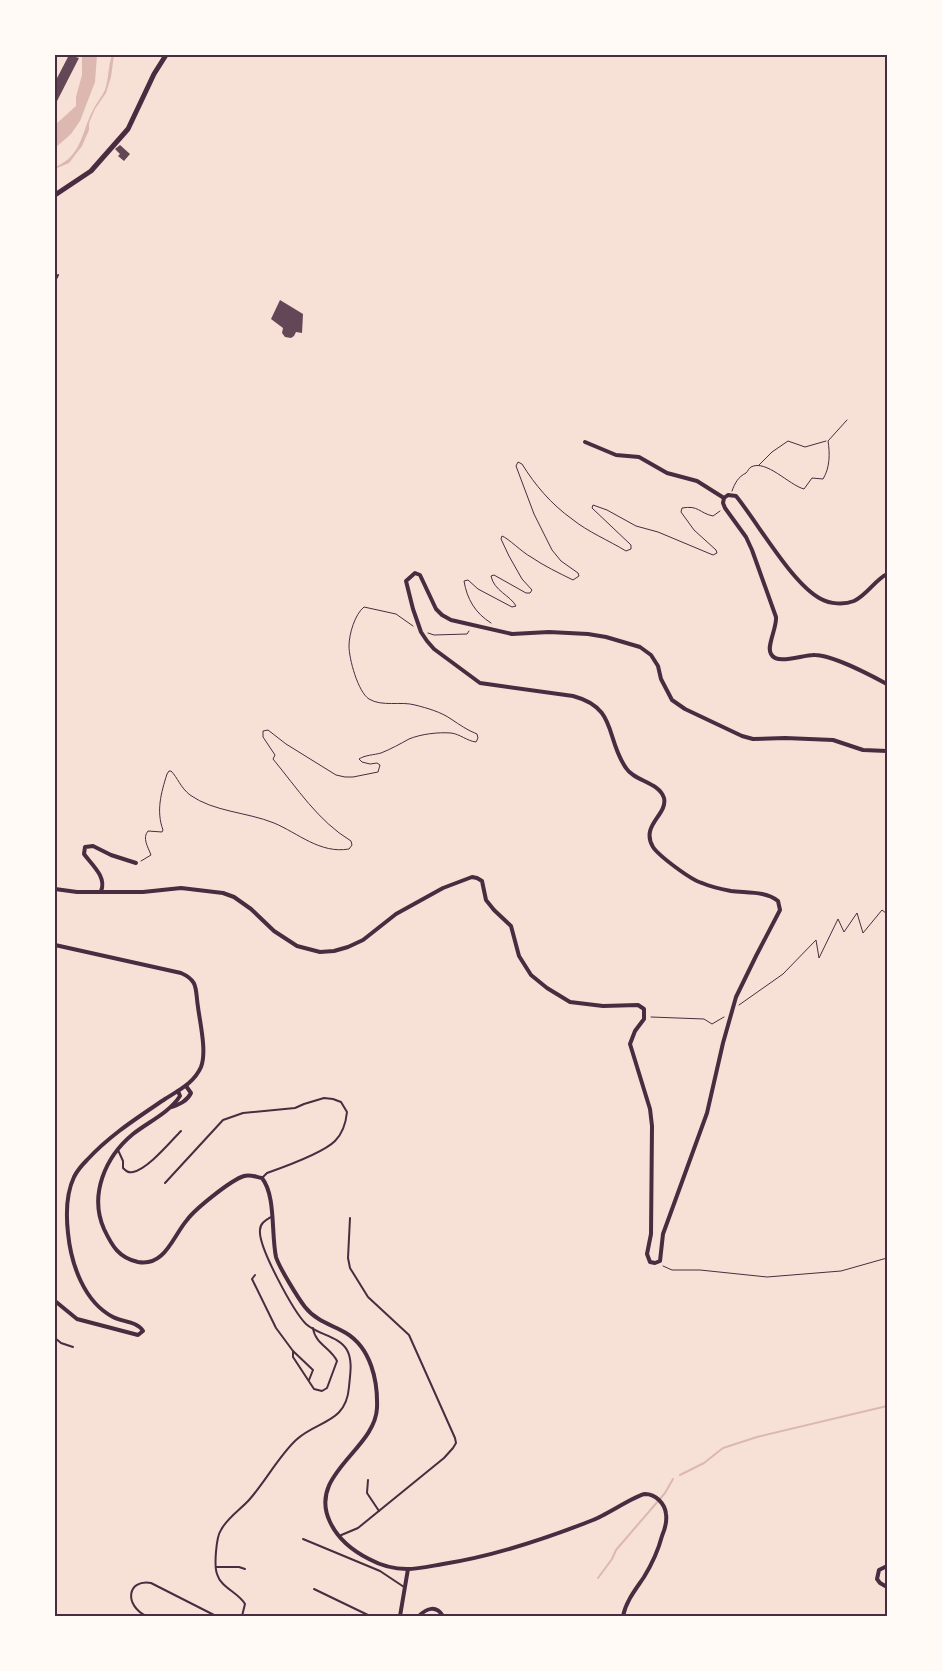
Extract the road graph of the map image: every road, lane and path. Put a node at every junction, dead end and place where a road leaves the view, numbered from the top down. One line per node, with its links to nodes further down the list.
1 (166, 55): 2 (street)
2 (55, 195)
3 (58, 275): 4 (lane)
4 (55, 281)
5 (847, 420): 6 (path)
6 (828, 441): 8 (path); 8 (path)
7 (585, 442): 10 (street)
8 (758, 466): 9 (path)
9 (731, 494): 10 (street); 12 (street)
10 (724, 498): 11 (street)
11 (725, 508): 14 (path); 16 (street)
12 (887, 574)
13 (471, 625): 14 (street); 15 (path); 15 (street)
14 (495, 631): 17 (street)
15 (421, 632): 18 (path); 23 (street)
16 (887, 684)
17 (887, 751)
18 (136, 863): 20 (street)
19 (55, 889): 20 (street)
20 (101, 891): 35 (street)
21 (887, 914): 23 (path)
22 (55, 945): 25 (street)
23 (733, 1010): 24 (path); 35 (street)
24 (651, 1017)
25 (186, 1086): 26 (street); 27 (street)
26 (178, 1091): 27 (street); 37 (street)
27 (169, 1108): 29 (street)
28 (181, 1131): 29 (lane)
29 (118, 1150): 30 (street)
30 (262, 1178): 31 (lane); 32 (street)
31 (165, 1183)
32 (271, 1217): 38 (lane); 45 (street)
33 (350, 1218): 44 (lane)
34 (887, 1258): 35 (path)
35 (658, 1262)
36 (255, 1274): 41 (lane)
37 (55, 1301)
38 (313, 1328): 42 (lane); 48 (lane)
39 (55, 1338): 40 (lane)
40 (73, 1347)
41 (293, 1351): 42 (lane); 42 (lane)
42 (309, 1381)
43 (368, 1480): 44 (lane)
44 (378, 1511): 45 (lane)
45 (339, 1536): 50 (street)
46 (303, 1539): 51 (lane)
47 (887, 1566): 52 (street)
48 (216, 1567): 49 (lane); 56 (lane)
49 (245, 1569)
50 (408, 1569): 51 (street); 61 (street)
51 (404, 1587): 58 (street)
52 (887, 1587)
53 (314, 1589): 57 (lane)
54 (146, 1616): 55 (lane)
55 (216, 1616)
56 (242, 1616)
57 (370, 1616)
58 (400, 1616)
59 (419, 1616): 60 (street)
60 (443, 1616)
61 (623, 1616)

